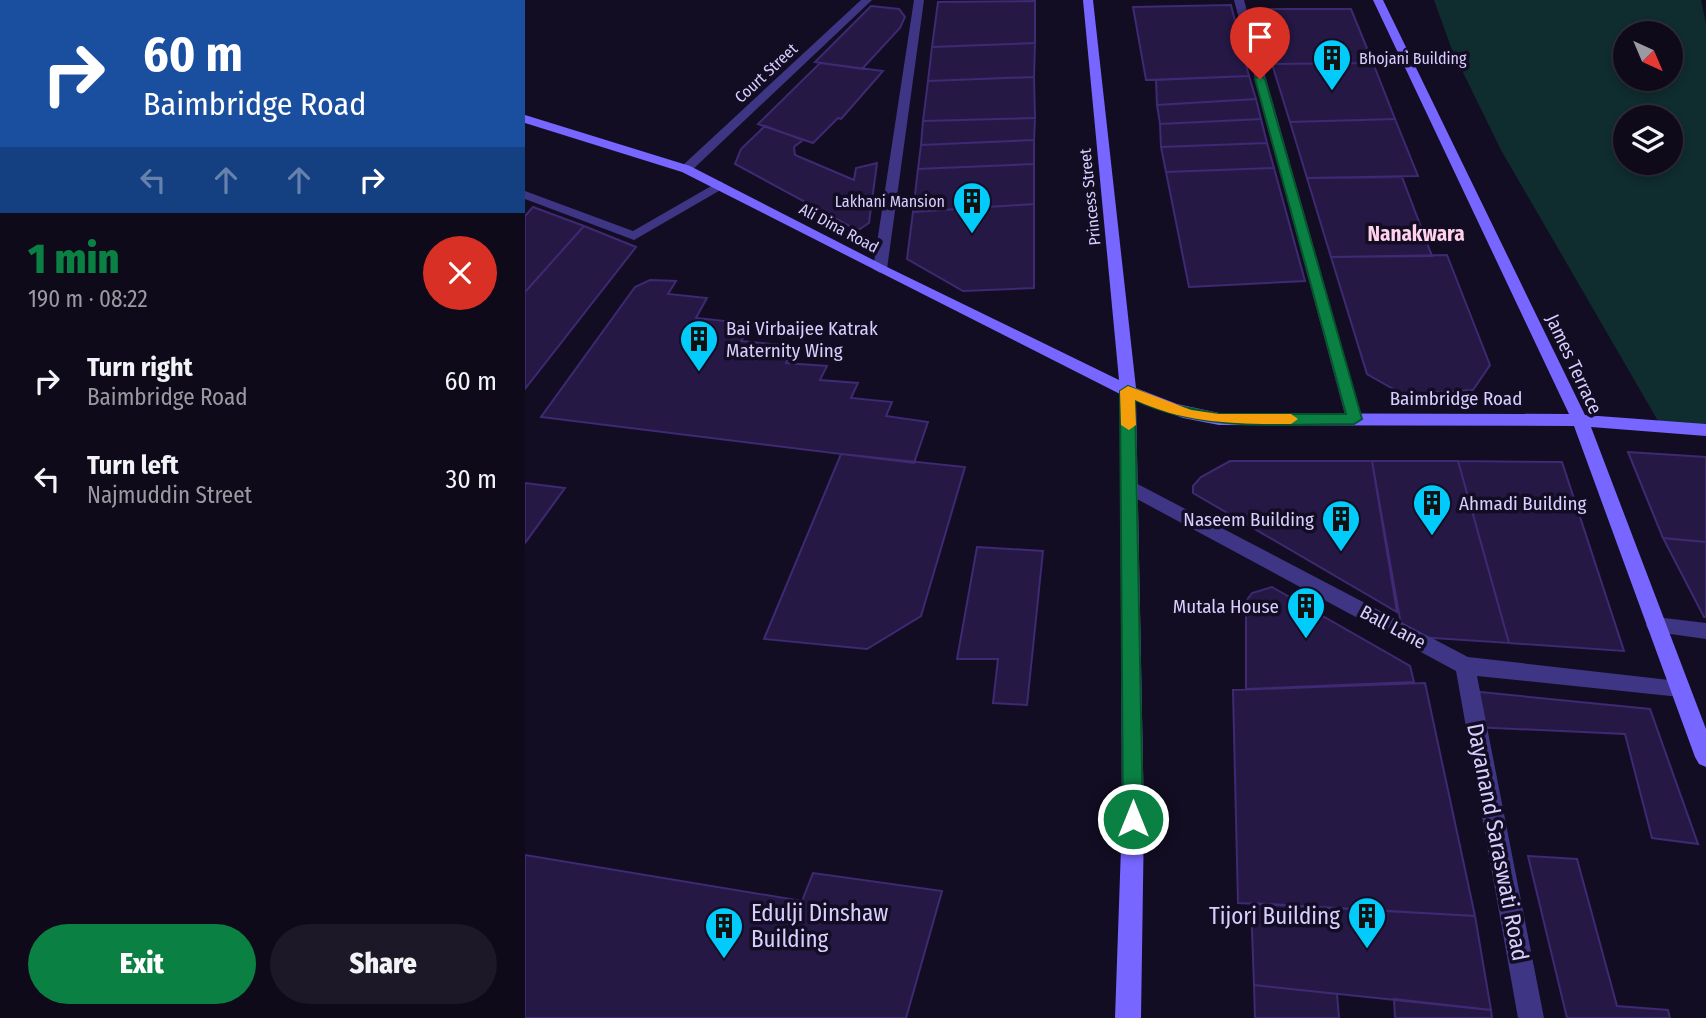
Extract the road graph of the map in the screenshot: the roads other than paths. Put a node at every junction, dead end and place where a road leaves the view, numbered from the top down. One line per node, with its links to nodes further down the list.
1 (867, 0): 7 (street, Court Street)
2 (919, 0): 10 (street)
3 (1088, 0): 11 (street, Princess Street)
4 (1238, 0): 12 (street)
5 (1378, 0): 13 (street, James Terrace)
6 (525, 119): 7 (street, Ali Dina Road)
7 (686, 169): 8 (street, Ali Dina Road)
8 (720, 186): 9 (street); 10 (street, Ali Dina Road)
9 (525, 195)
10 (880, 269): 11 (street, Ali Dina Road)
11 (1128, 391): 12 (street, Baimbridge Road); 15 (street, Princess Street)
12 (1354, 419): 13 (street, Baimbridge Road)
13 (1580, 420): 14 (street, Baimbridge Road); 16 (street, James Terrace)
14 (1706, 430)
15 (1130, 487): 18 (street, Ball Lane); 21 (street, Princess Street)
16 (1655, 625): 17 (street); 19 (street, James Terrace)
17 (1706, 631)
18 (1465, 666): 19 (street, Ball Lane); 22 (street, Dayanand Saraswati Road)
19 (1680, 688): 20 (street, James Terrace)
20 (1706, 757)
21 (1128, 1018)
22 (1531, 1018)

